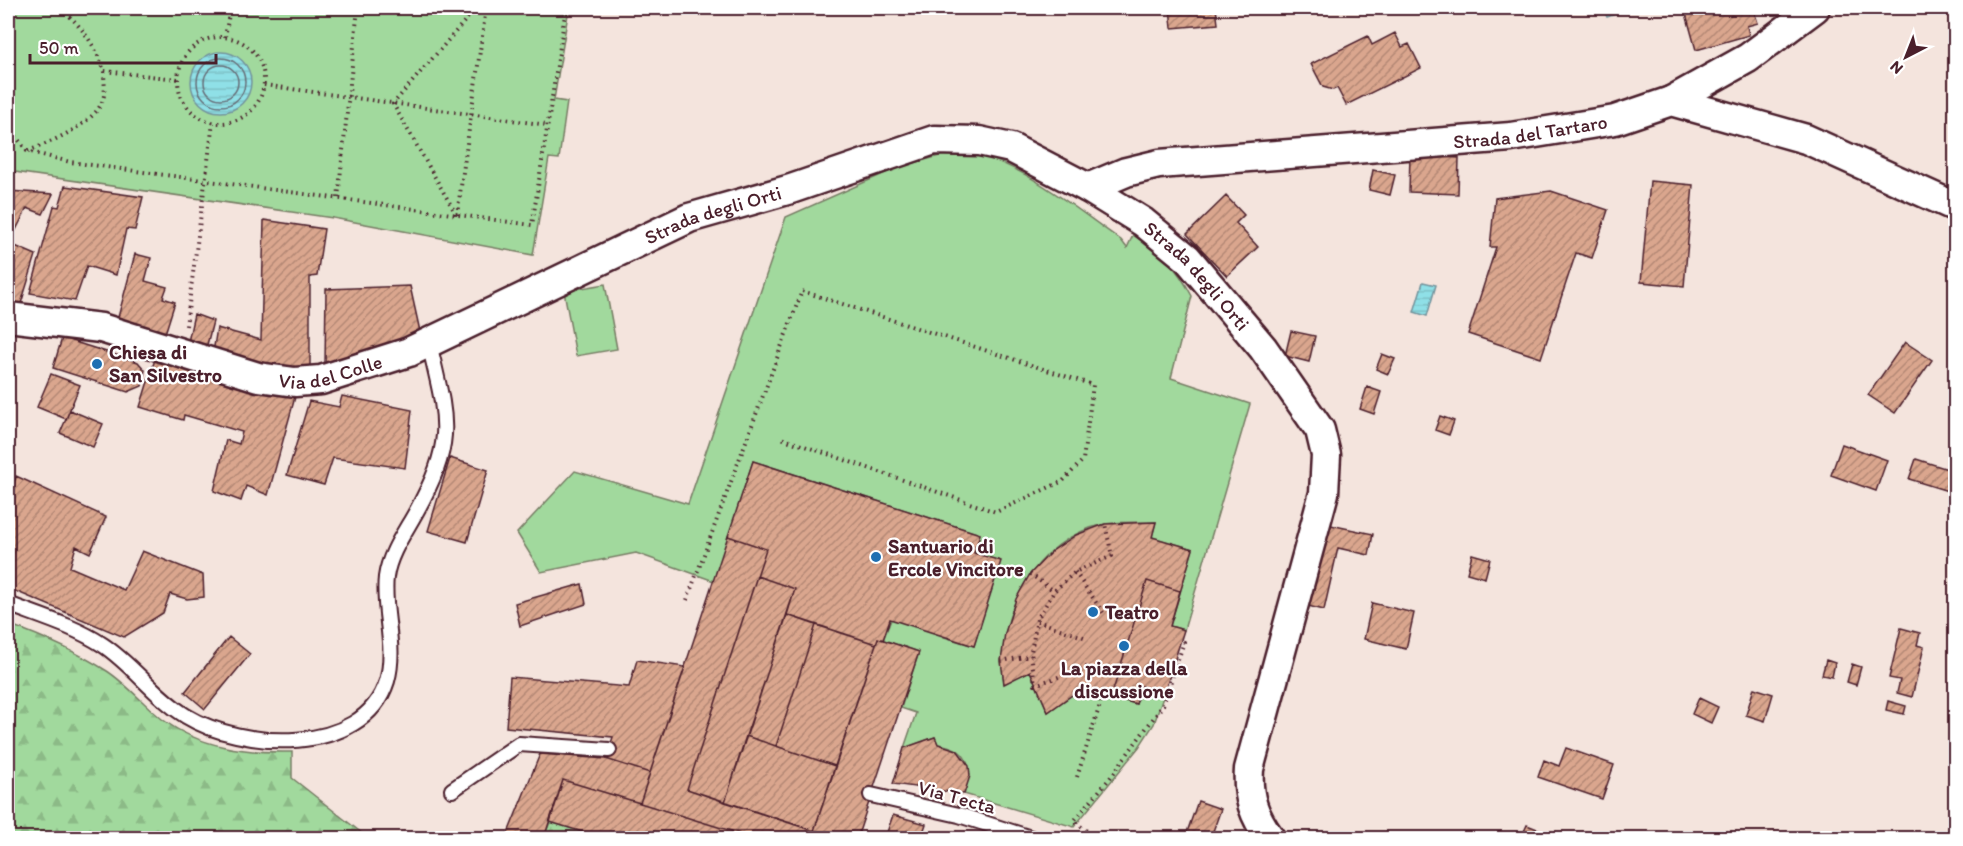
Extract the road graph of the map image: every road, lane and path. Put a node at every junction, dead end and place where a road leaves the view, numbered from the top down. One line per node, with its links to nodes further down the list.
1 (61, 8): 9 (path)
2 (230, 8): 8 (path)
3 (358, 8): 12 (path)
4 (476, 8): 14 (path)
5 (486, 8): 15 (path)
6 (566, 8): 17 (path)
7 (1815, 8): 13 (street, Strada del Tartaro)
8 (225, 37): 10 (path); 11 (path)
9 (104, 71): 10 (path); 19 (path)
10 (178, 79): 16 (path)
11 (264, 86): 12 (path); 16 (path)
12 (349, 97): 14 (path); 22 (path)
13 (1671, 101): 21 (street, Strada del Tartaro); 23 (street)
14 (393, 104): 15 (path); 24 (path)
15 (471, 115): 17 (path); 24 (path)
16 (213, 123): 20 (path)
17 (547, 125): 24 (path)
18 (8, 126): 19 (path)
19 (27, 152): 20 (path)
20 (205, 179): 22 (path); 28 (path)
21 (1088, 188): 25 (street, Strada degli Orti); 50 (street, Strada degli Orti)
22 (338, 198): 24 (path)
23 (1956, 207)
24 (457, 214)
25 (635, 243): 27 (street, Via del Colle)
26 (8, 317): 28 (street, Via del Colle)
27 (429, 343): 28 (street, Via del Colle); 35 (lane)
28 (183, 354)
29 (781, 438): 34 (path)
30 (1105, 524): 31 (path)
31 (1076, 572): 33 (path); 36 (path)
32 (1030, 574): 33 (path)
33 (1054, 591): 37 (path)
34 (687, 600)
35 (8, 604)
36 (1104, 614)
37 (1037, 621): 38 (path); 40 (path)
38 (1086, 638)
39 (1181, 641): 49 (path)
40 (1031, 656): 41 (path); 42 (path)
41 (1001, 661)
42 (1087, 667)
43 (1105, 688): 45 (path)
44 (609, 750): 46 (lane)
45 (1077, 777)
46 (453, 790)
47 (871, 795): 48 (lane, Via Tecta)
48 (1031, 838)
49 (1096, 838)
50 (1270, 838)

